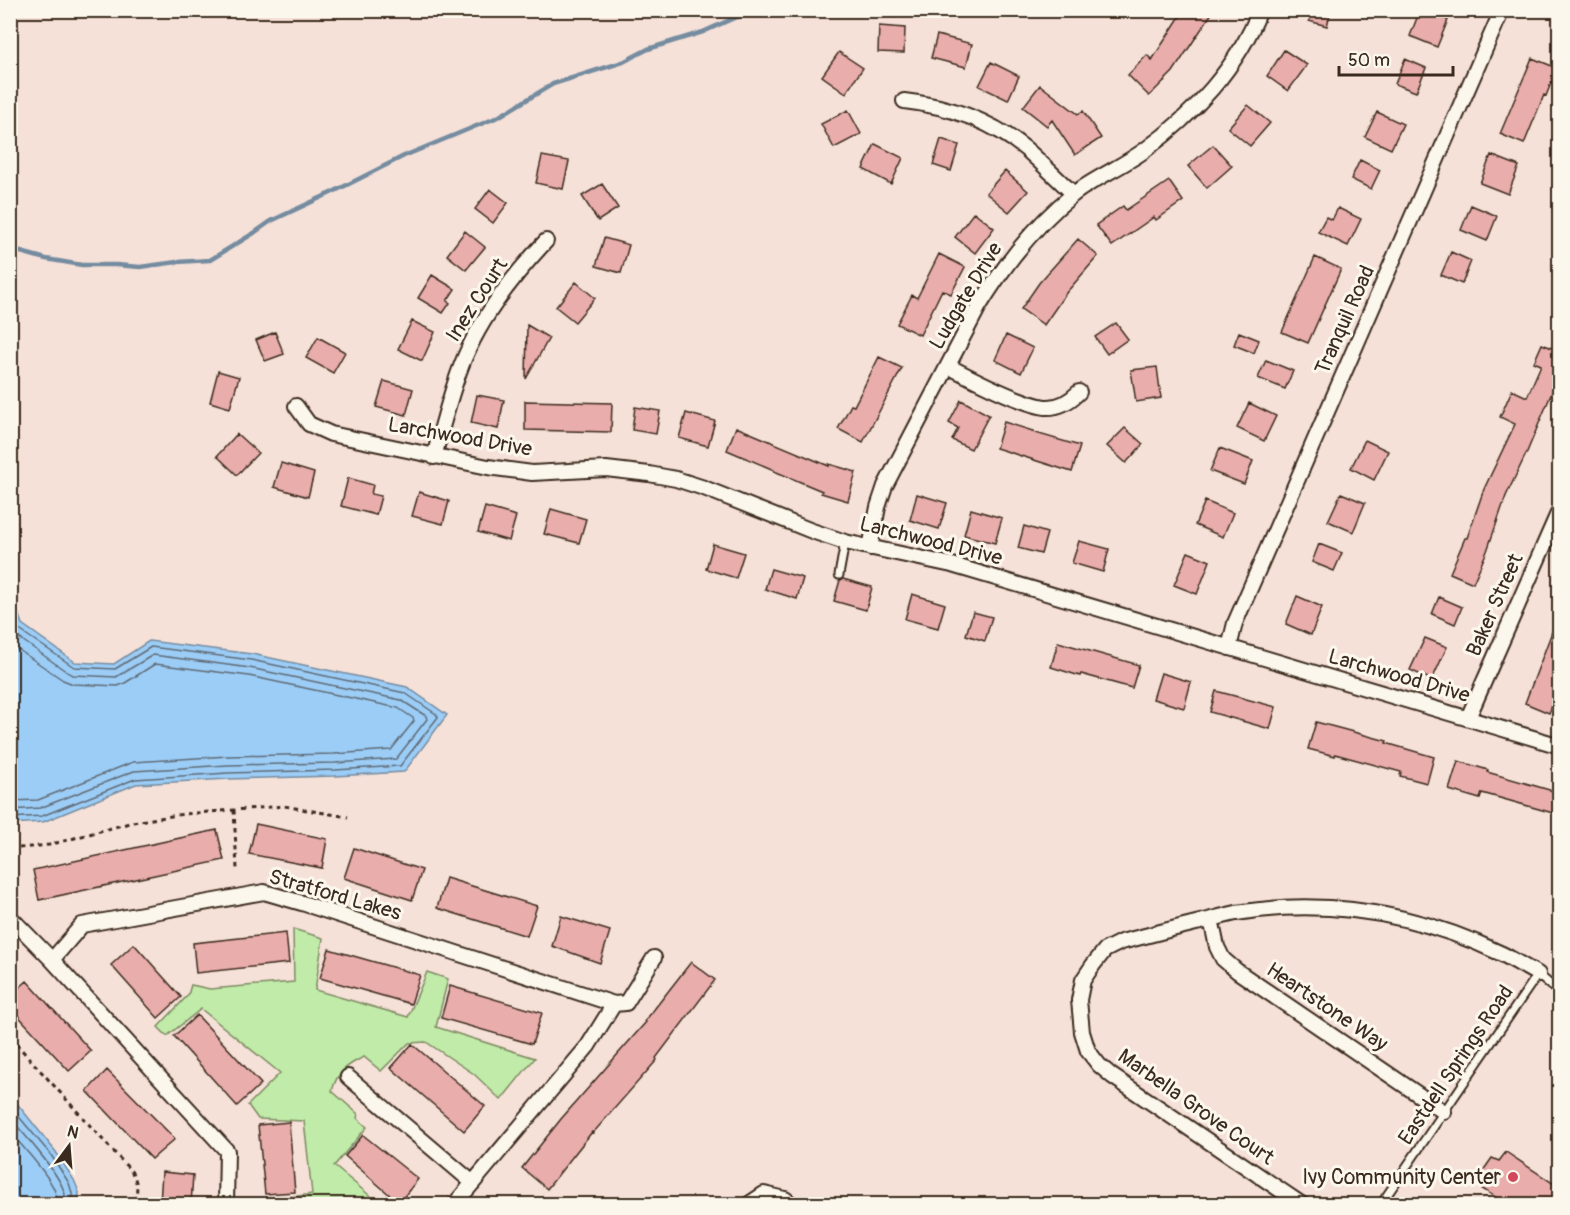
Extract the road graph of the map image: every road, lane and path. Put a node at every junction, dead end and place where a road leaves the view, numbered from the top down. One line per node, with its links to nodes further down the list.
1 (1260, 10): 4 (street, Ludgate Drive)
2 (1503, 10): 14 (street, Tranquil Road)
3 (904, 101): 4 (street)
4 (1074, 194): 6 (street, Ludgate Drive)
5 (546, 241): 9 (street, Inez Court)
6 (948, 366): 7 (street); 12 (street, Ludgate Drive)
7 (1079, 393)
8 (296, 406): 9 (street, Larchwood Drive)
9 (434, 457): 11 (street, Larchwood Drive)
10 (1560, 509): 15 (street, Baker Street)
11 (845, 542): 12 (street, Larchwood Drive); 13 (lane)
12 (870, 548): 14 (street, Larchwood Drive)
13 (839, 575)
14 (1229, 648): 15 (street, Larchwood Drive)
15 (1468, 718): 16 (street, Larchwood Drive)
16 (1560, 746)
17 (234, 810): 18 (path); 19 (path); 20 (path)
18 (348, 817)
19 (10, 849)
20 (237, 869)
21 (10, 917): 24 (street)
22 (1211, 919): 25 (street, Marbella Grove Court); 30 (street, Heartstone Way); 37 (street, Marbella Grove Court)
23 (654, 958): 27 (street)
24 (52, 960): 27 (street, Stratford Lakes); 33 (street)
25 (1538, 974): 26 (lane); 30 (lane, Eastdell Springs Road)
26 (1560, 993)
27 (614, 1004): 31 (street)
28 (10, 1037): 32 (path)
29 (348, 1077): 31 (street)
30 (1444, 1112): 38 (lane, Eastdell Springs Road)
31 (473, 1183): 34 (street)
32 (135, 1204)
33 (225, 1204)
34 (455, 1204)
35 (749, 1204): 36 (street)
36 (791, 1204)
37 (1301, 1204)
38 (1381, 1204)

